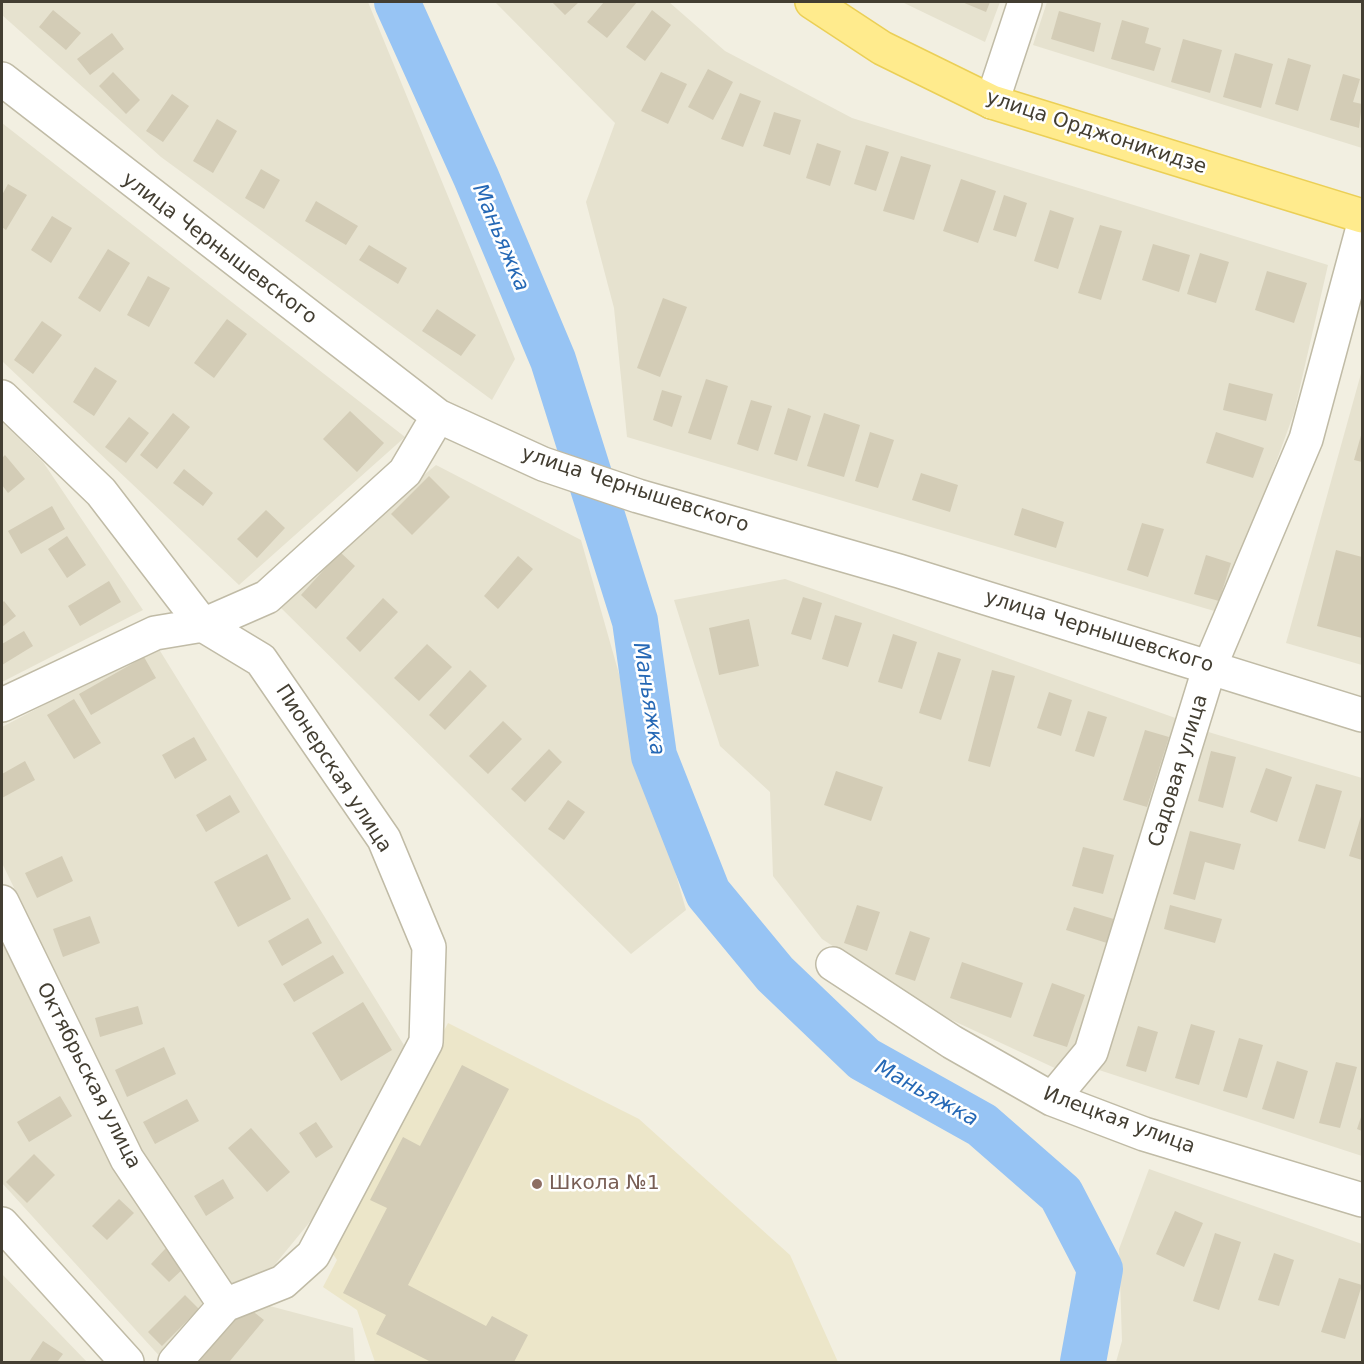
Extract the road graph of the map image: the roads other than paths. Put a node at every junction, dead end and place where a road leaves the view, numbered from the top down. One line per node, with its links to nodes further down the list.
1 (812, 2): 4 (main road, улица Орджоникидзе)
2 (1025, 2): 4 (street)
3 (2, 79): 8 (street, улица Чернышевского)
4 (992, 102): 5 (main road, улица Орджоникидзе)
5 (1362, 216)
6 (1362, 231): 10 (street, Садовая улица)
7 (2, 398): 9 (street, Пионерская улица)
8 (438, 416): 9 (street); 10 (street, улица Чернышевского)
9 (203, 625): 11 (street); 18 (street, Пионерская улица)
10 (1210, 666): 12 (street, улица Чернышевского); 15 (street, Садовая улица)
11 (2, 705)
12 (1362, 715)
13 (2, 902): 18 (street, Октябрьская улица)
14 (833, 964): 15 (street, Илецкая улица)
15 (1052, 1099): 16 (street, Илецкая улица)
16 (1362, 1200)
17 (2, 1224): 19 (street)
18 (225, 1305): 20 (street, Пионерская улица)
19 (127, 1362)
20 (175, 1362)

